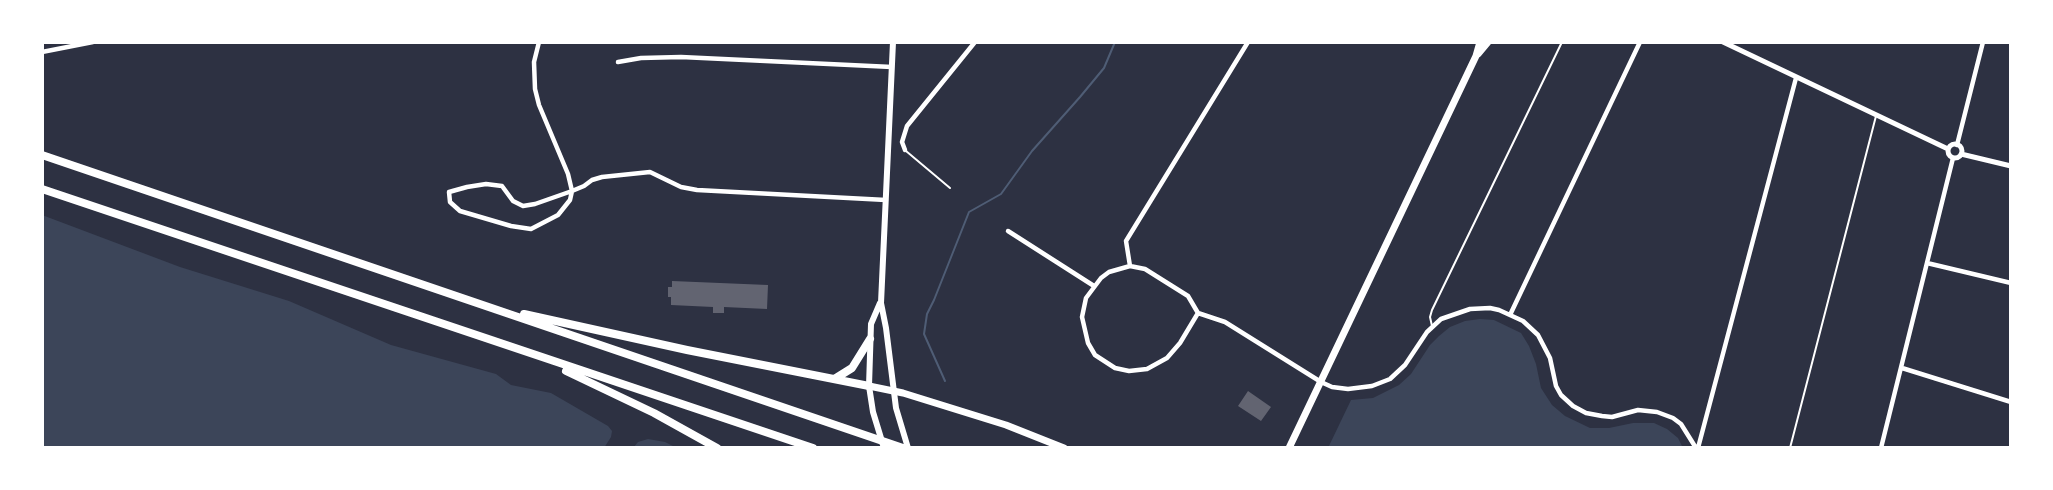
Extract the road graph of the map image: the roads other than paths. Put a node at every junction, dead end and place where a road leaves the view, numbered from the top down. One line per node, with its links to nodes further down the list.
1 (93, 42): 12 (street)
2 (539, 42): 27 (street)
3 (893, 42): 15 (main road)
4 (975, 42): 20 (street)
5 (1248, 42): 31 (street)
6 (1480, 42): 13 (main road)
7 (1488, 42): 13 (main road)
8 (1562, 42): 38 (lane)
9 (1641, 42): 37 (street)
10 (1723, 42): 16 (street)
11 (1983, 42): 18 (street)
12 (42, 52)
13 (1476, 56): 43 (main road)
14 (618, 62): 15 (street)
15 (892, 67): 28 (main road)
16 (1796, 78): 17 (street); 54 (street)
17 (1876, 116): 19 (street); 55 (lane)
18 (1957, 145): 19 (street); 21 (street)
19 (1948, 149): 23 (street)
20 (905, 150): 25 (lane)
21 (1961, 154): 23 (street); 24 (street)
22 (42, 155): 35 (highway)
23 (1953, 158): 30 (street)
24 (2011, 166)
25 (950, 188)
26 (42, 189): 40 (highway)
27 (572, 190): 27 (street); 28 (street)
28 (886, 200): 34 (main road)
29 (1008, 231): 33 (street)
30 (1927, 263): 32 (street); 41 (street)
31 (1130, 266): 33 (street); 36 (street)
32 (2011, 283)
33 (1094, 286): 36 (street)
34 (880, 303): 39 (main road); 45 (main road)
35 (489, 306): 42 (highway); 50 (highway)
36 (1198, 313): 43 (street)
37 (1510, 315): 38 (street); 54 (street)
38 (1433, 326): 43 (street)
39 (870, 339): 42 (highway); 44 (main road)
40 (533, 355): 47 (highway); 48 (highway)
41 (1902, 368): 46 (street); 56 (street)
42 (836, 378): 44 (highway)
43 (1321, 382): 53 (main road)
44 (869, 386): 45 (main road); 49 (main road)
45 (894, 390): 51 (main road); 52 (main road)
46 (2011, 402)
47 (717, 448)
48 (813, 448)
49 (884, 448)
50 (903, 448)
51 (908, 448)
52 (1064, 448)
53 (1289, 448)
54 (1697, 448)
55 (1790, 448)
56 (1881, 448)

